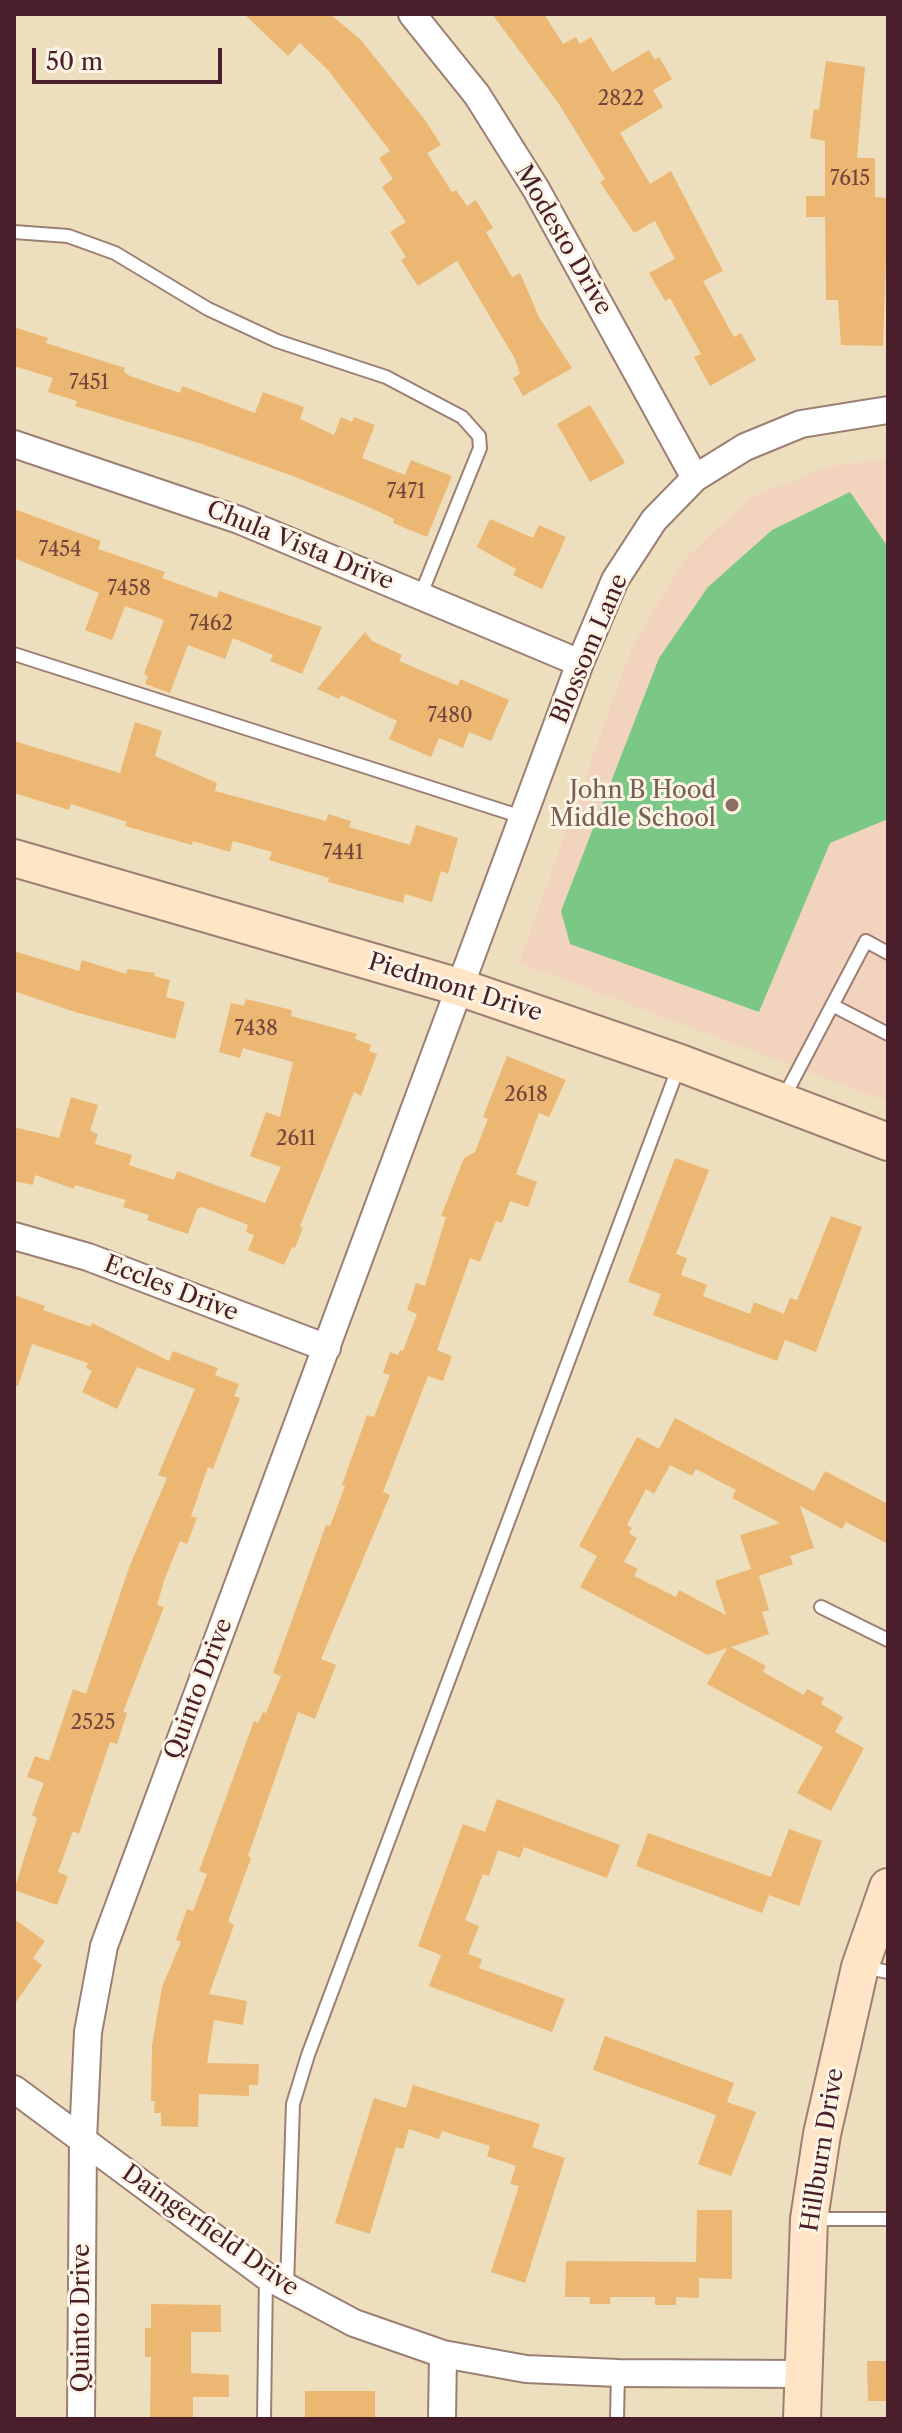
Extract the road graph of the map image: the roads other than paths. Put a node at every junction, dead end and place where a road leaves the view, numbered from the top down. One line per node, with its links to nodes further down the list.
1 (412, 14): 5 (street, Modesto Drive)
2 (14, 232): 6 (lane)
3 (888, 410): 5 (street, Blossom Lane)
4 (14, 444): 6 (street, Chula Vista Drive)
5 (695, 478): 8 (street, Blossom Lane)
6 (421, 594): 8 (street, Chula Vista Drive)
7 (14, 654): 9 (lane)
8 (580, 663): 9 (street, Blossom Lane)
9 (522, 817): 12 (street, Blossom Lane)
10 (14, 858): 12 (street, Piedmont Drive)
11 (888, 953): 13 (lane)
12 (459, 987): 15 (street, Piedmont Drive); 19 (street, Quinto Drive)
13 (832, 1005): 14 (lane); 16 (lane)
14 (888, 1034)
15 (680, 1063): 16 (street, Piedmont Drive); 28 (lane)
16 (783, 1100): 17 (street, Piedmont Drive)
17 (888, 1142)
18 (14, 1236): 19 (street, Eccles Drive)
19 (327, 1348): 25 (street, Quinto Drive)
20 (821, 1607): 21 (lane)
21 (888, 1640)
22 (888, 1887): 23 (street, Hillburn Drive)
23 (874, 1969): 26 (street, Hillburn Drive)
24 (14, 2089): 25 (street, Daingerfield Drive)
25 (83, 2139): 28 (street, Daingerfield Drive); 32 (street, Quinto Drive)
26 (809, 2219): 27 (lane); 31 (street, Hillburn Drive)
27 (888, 2219)
28 (276, 2282): 29 (street, Daingerfield Drive); 33 (lane)
29 (443, 2354): 30 (street, Daingerfield Drive); 34 (street)
30 (618, 2373): 31 (street, Daingerfield Drive); 35 (lane)
31 (802, 2374): 36 (street, Hillburn Drive)
32 (81, 2419)
33 (264, 2419)
34 (442, 2419)
35 (617, 2419)
36 (802, 2419)

